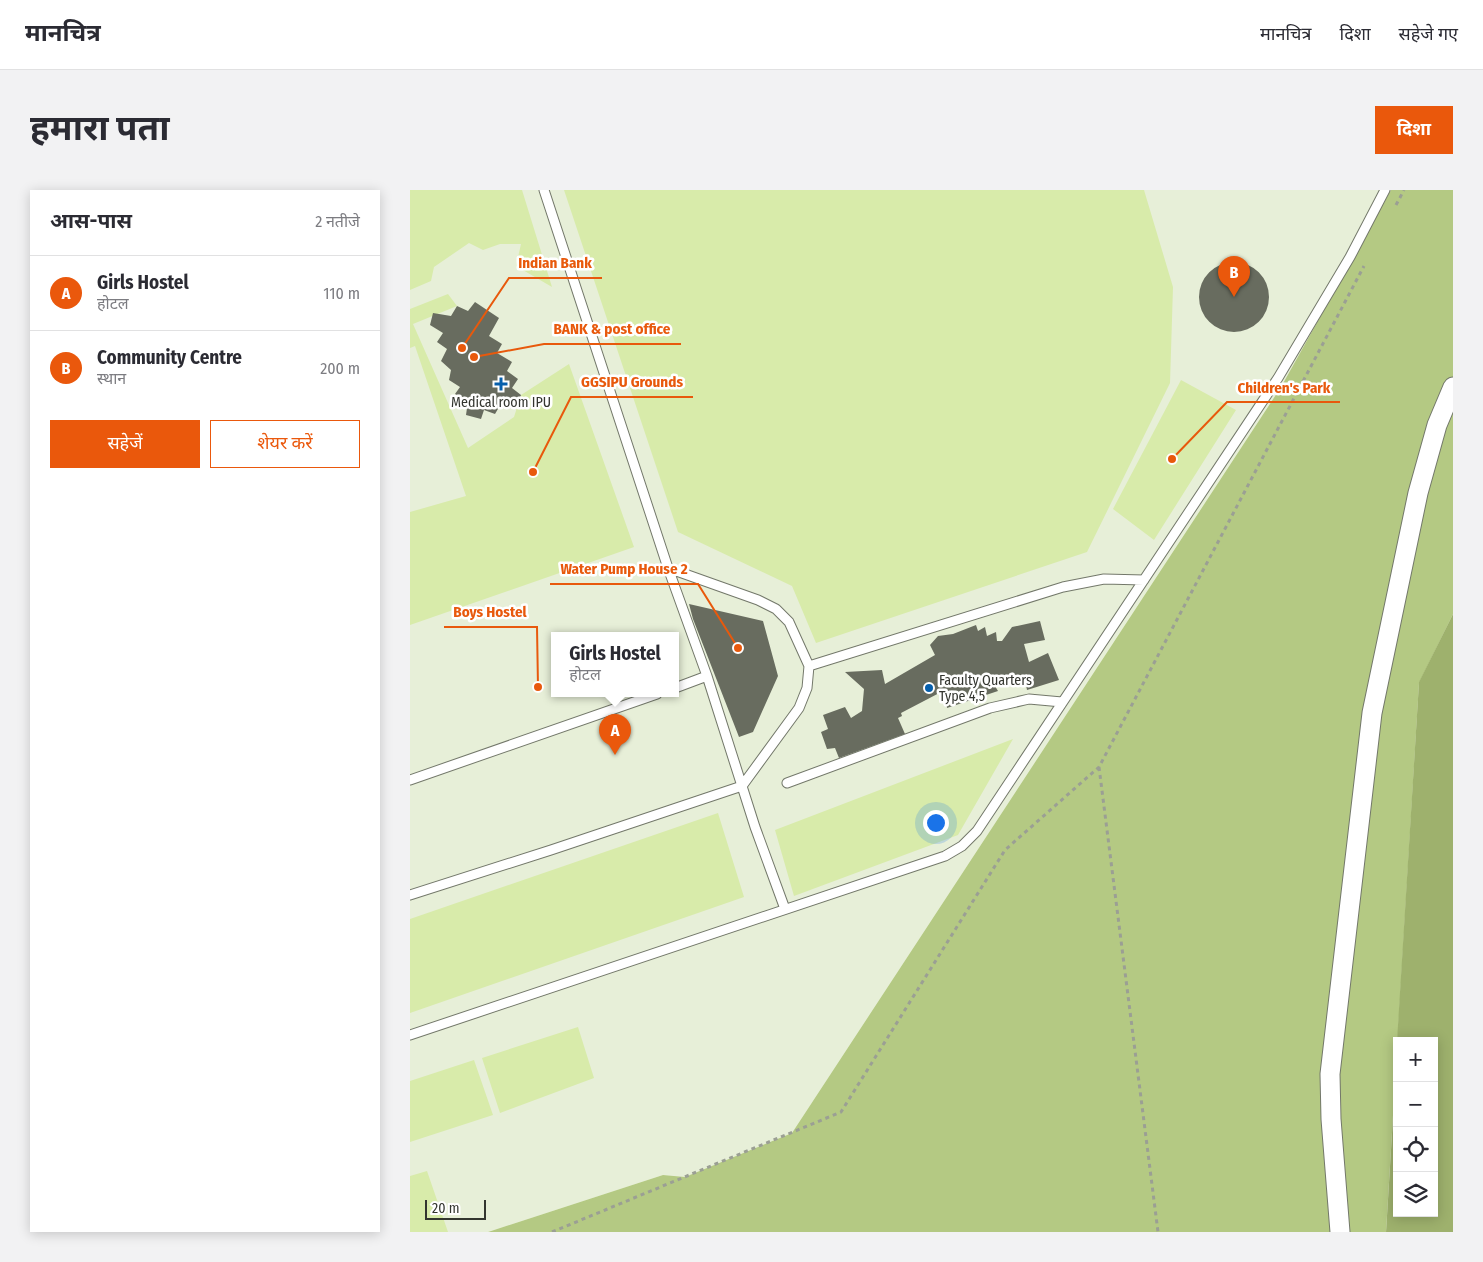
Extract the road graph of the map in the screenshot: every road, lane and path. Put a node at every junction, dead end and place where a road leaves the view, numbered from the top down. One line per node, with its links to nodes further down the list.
1 (544, 190): 7 (lane)
2 (1385, 190): 8 (lane)
3 (1404, 190): 4 (path)
4 (1395, 207)
5 (1368, 258): 14 (path)
6 (1453, 387): 23 (street)
7 (668, 568): 9 (lane); 10 (lane)
8 (1144, 580): 9 (lane); 13 (lane)
9 (809, 666): 17 (lane)
10 (707, 676): 11 (lane); 17 (lane)
11 (679, 686)
12 (648, 697): 15 (lane)
13 (1062, 702): 16 (lane); 19 (lane)
14 (1099, 767): 21 (path); 22 (path)
15 (410, 780)
16 (787, 783)
17 (742, 786): 18 (lane); 19 (lane)
18 (410, 895)
19 (785, 909): 20 (lane)
20 (410, 1035)
21 (552, 1232)
22 (1158, 1232)
23 (1340, 1232)

